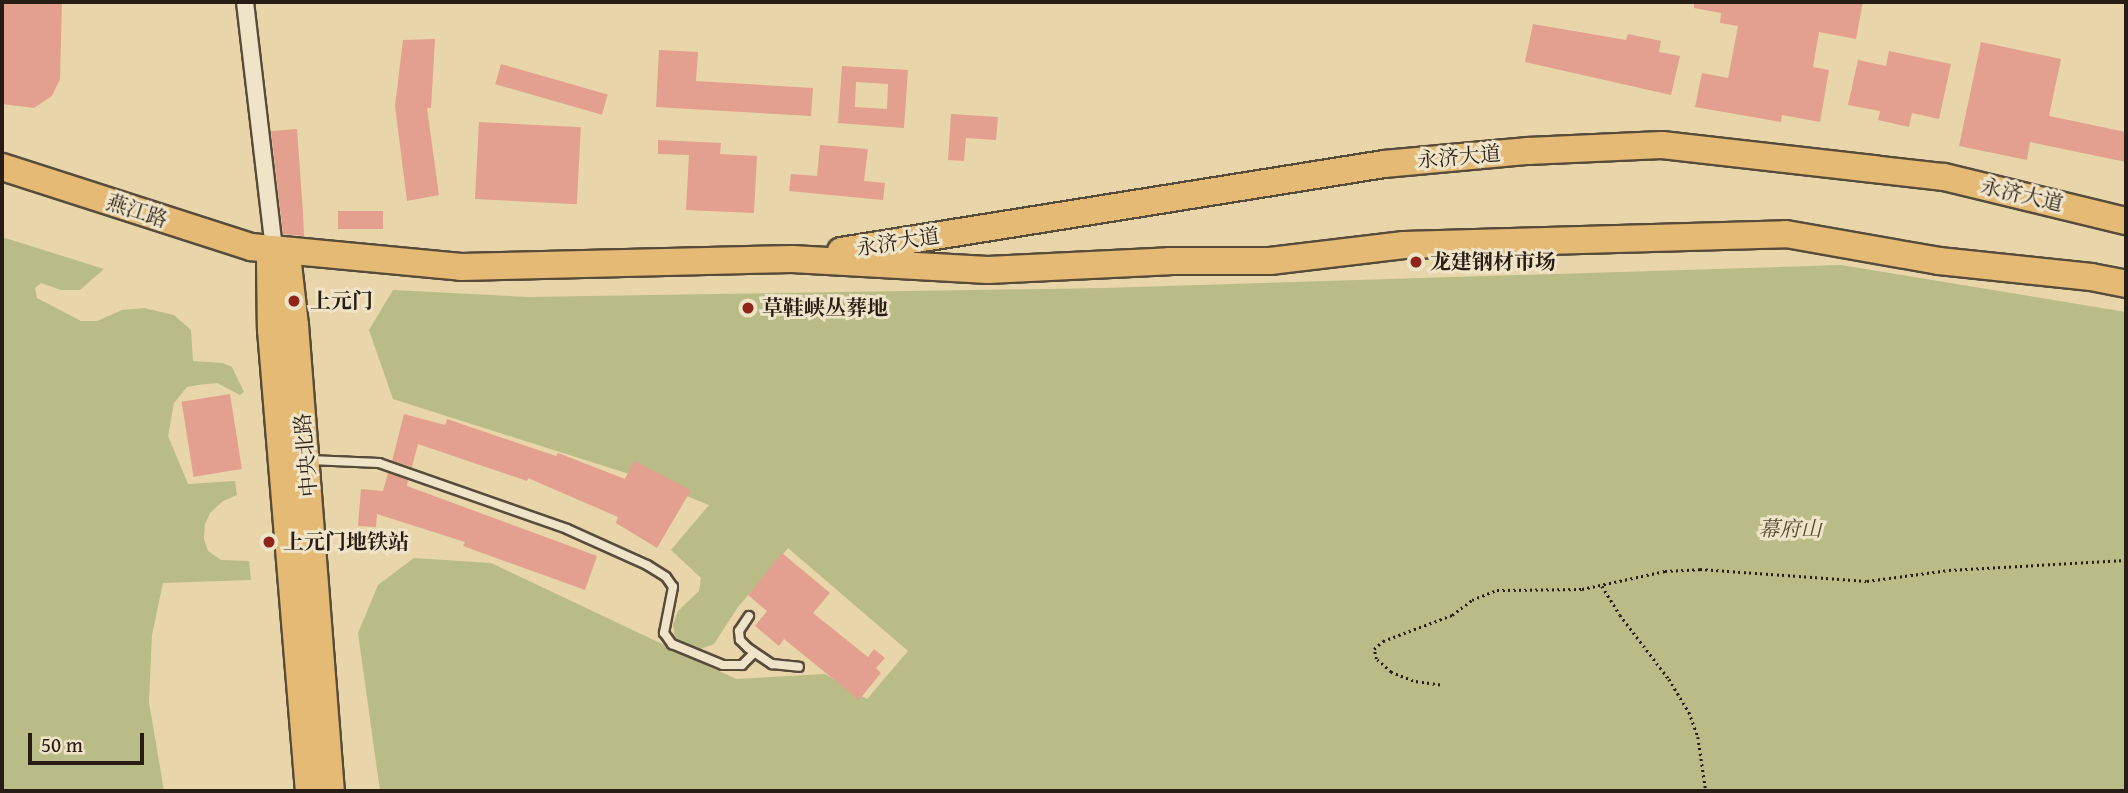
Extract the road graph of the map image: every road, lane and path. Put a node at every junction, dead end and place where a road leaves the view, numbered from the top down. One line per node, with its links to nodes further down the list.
1 (245, 2): 5 (street, 中央北路)
2 (2, 167): 5 (main road, 燕江路)
3 (2, 179): 5 (main road)
4 (2126, 221): 6 (main road, 永济大道)
5 (277, 259): 6 (main road, 永济大道); 8 (main road, 中央北路); 15 (main road, 中央北路)
6 (792, 260): 7 (main road, 永济大道)
7 (2126, 284)
8 (307, 460): 12 (lane); 16 (main road, 中央北路)
9 (2126, 560): 10 (path)
10 (1601, 586): 14 (path); 17 (path)
11 (749, 616): 12 (lane)
12 (754, 653): 13 (lane)
13 (799, 667)
14 (1440, 685)
15 (309, 791)
16 (331, 791)
17 (1706, 791)

